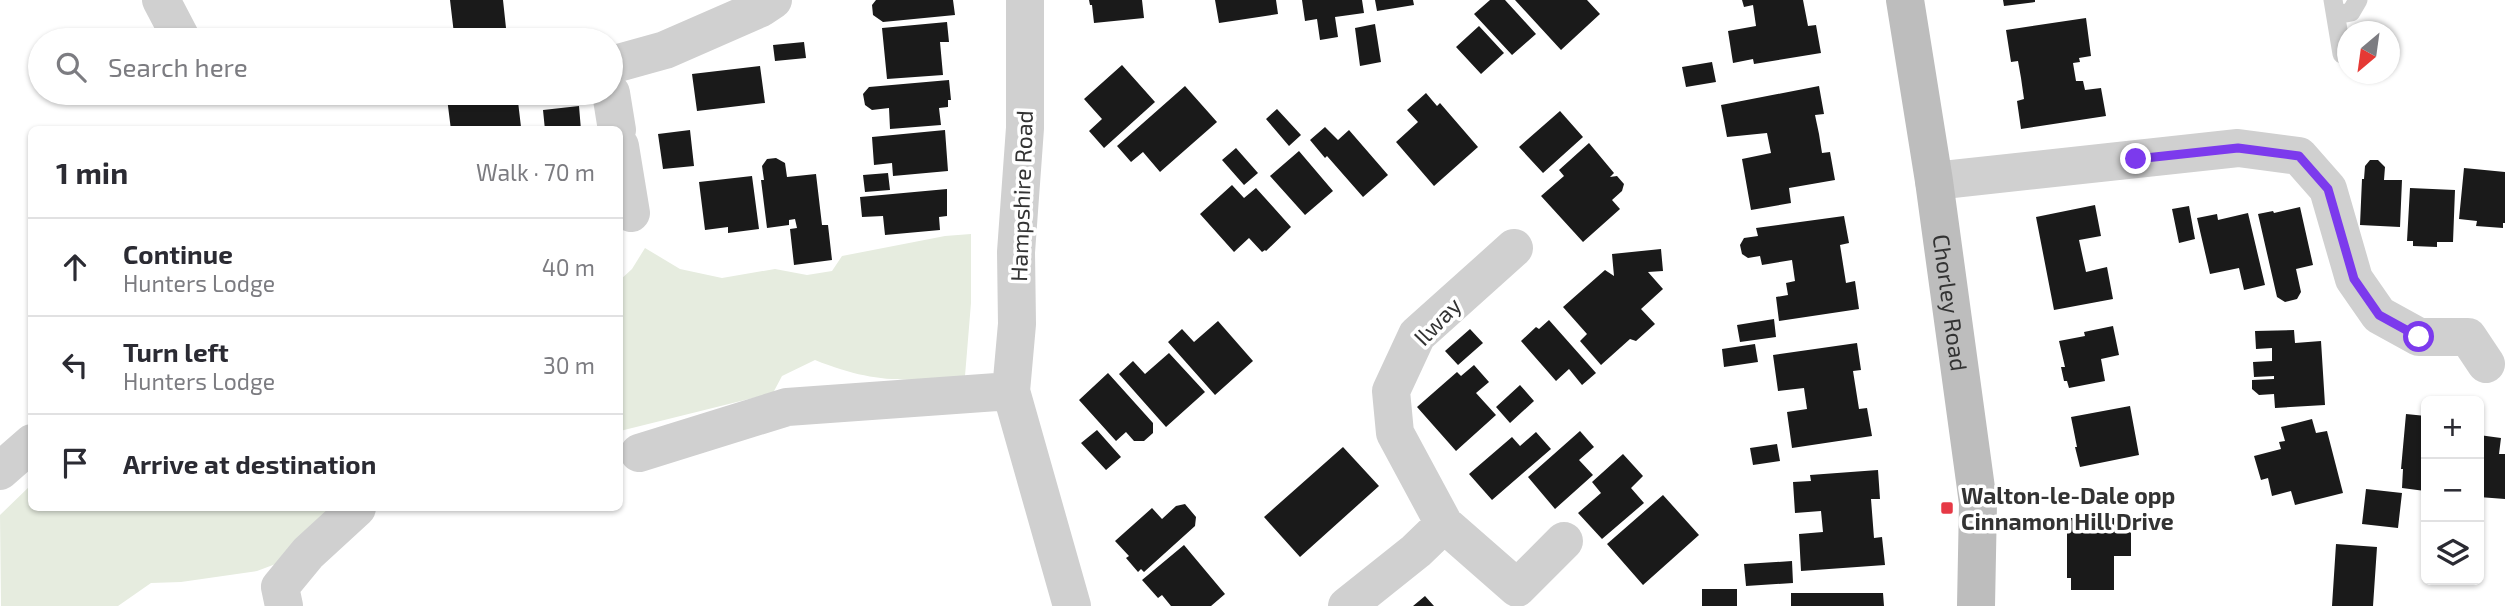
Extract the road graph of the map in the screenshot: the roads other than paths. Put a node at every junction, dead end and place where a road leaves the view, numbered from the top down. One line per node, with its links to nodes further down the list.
1 (162, 0): 7 (street)
2 (773, 0): 8 (street)
3 (1025, 0): 16 (street, Hampshire Road)
4 (1905, 0): 12 (main road, Chorley Road)
5 (2358, 0): 6 (lane)
6 (2335, 8)
7 (176, 28)
8 (623, 62)
9 (613, 105): 10 (street)
10 (616, 126)
11 (623, 164): 13 (street)
12 (1934, 181): 15 (street); 26 (main road, Chorley Road)
13 (631, 213)
14 (1514, 248): 21 (street, Ilway)
15 (2496, 366)
16 (1011, 391): 18 (street); 24 (street, Hampshire Road)
17 (28, 446): 19 (street)
18 (639, 453)
19 (0, 471)
20 (354, 511): 23 (street)
21 (1444, 524): 22 (street, Ilway); 25 (street)
22 (1564, 541)
23 (284, 606)
24 (1072, 606)
25 (1347, 606)
26 (1976, 606)

